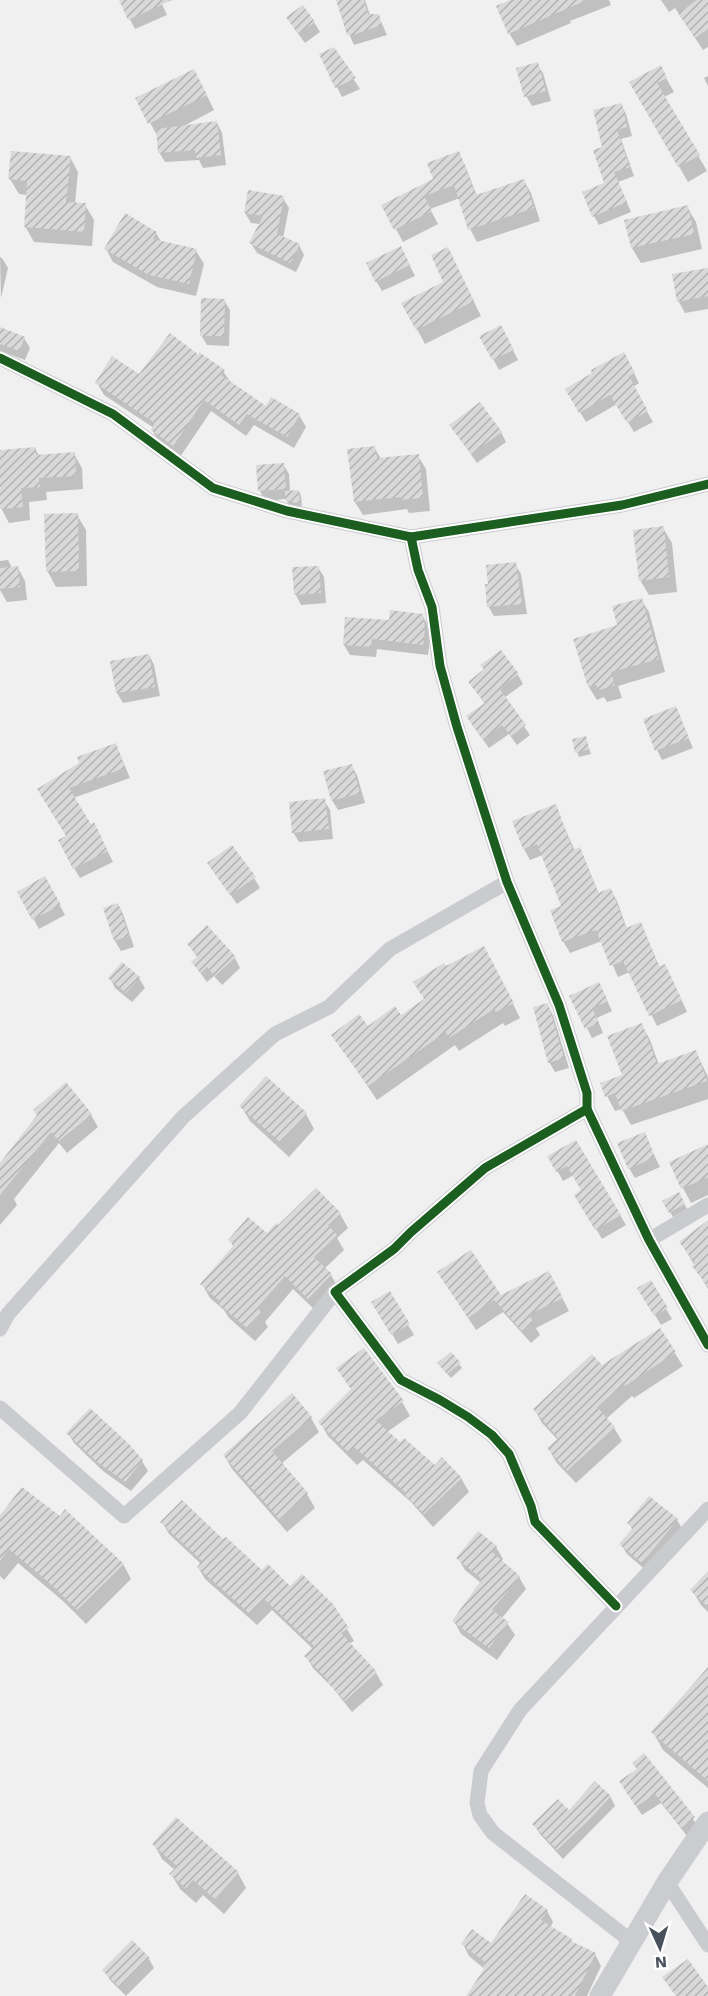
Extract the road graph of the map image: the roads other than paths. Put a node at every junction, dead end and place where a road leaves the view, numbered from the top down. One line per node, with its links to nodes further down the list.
1 (0, 358): 3 (street)
2 (708, 484): 3 (street)
3 (411, 537): 4 (street)
4 (507, 882): 5 (street); 9 (street)
5 (587, 1109): 7 (street); 8 (street)
6 (708, 1205): 7 (street)
7 (649, 1240): 10 (street)
8 (335, 1292): 11 (street); 13 (street)
9 (0, 1329)
10 (708, 1345)
11 (0, 1408)
12 (708, 1509): 13 (street)
13 (616, 1606): 16 (street)
14 (708, 1822): 15 (street)
15 (667, 1882): 16 (street); 17 (street)
16 (632, 1942): 18 (street)
17 (708, 1946)
18 (600, 1996)

